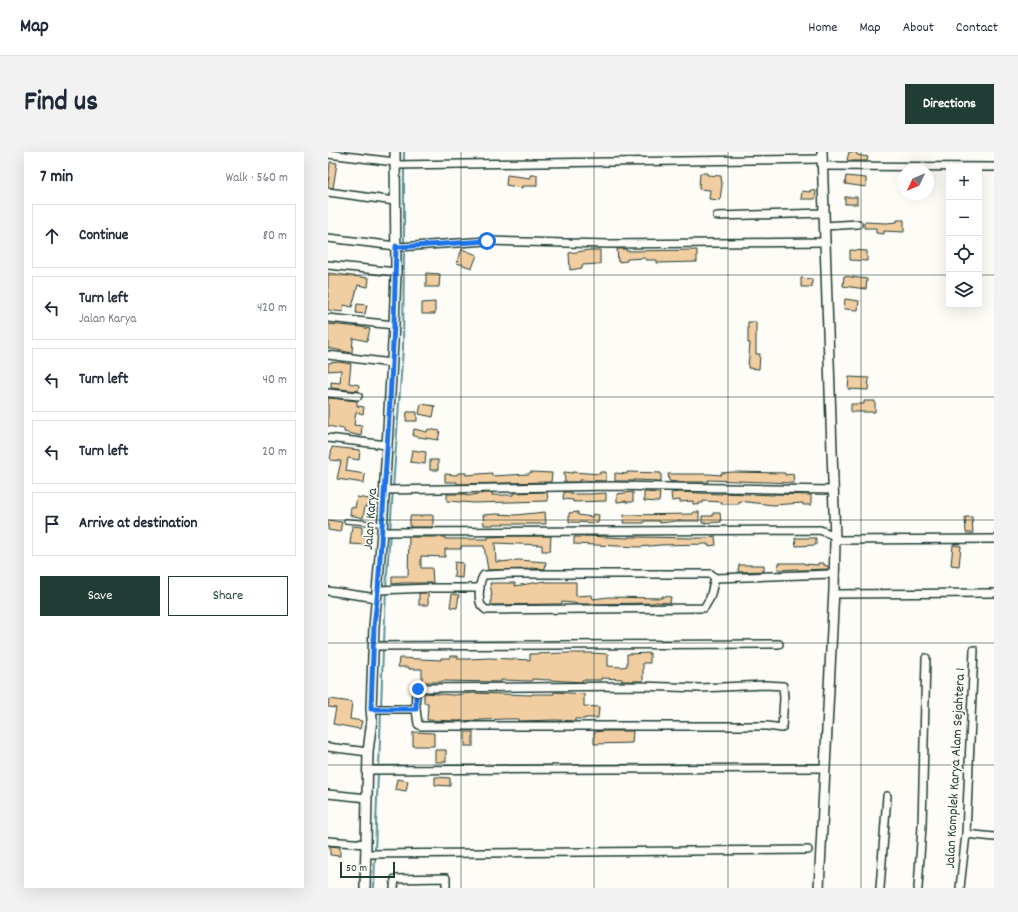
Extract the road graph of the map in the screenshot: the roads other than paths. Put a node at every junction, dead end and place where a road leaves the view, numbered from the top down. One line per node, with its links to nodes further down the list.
1 (395, 152): 4 (street, Jalan Karya)
2 (328, 154): 4 (street)
3 (822, 159): 4 (street); 5 (street); 8 (street)
4 (397, 164): 7 (street, Jalan Karya)
5 (994, 167)
6 (328, 192): 7 (street)
7 (395, 201): 14 (street, Jalan Karya)
8 (824, 213): 9 (street); 11 (street)
9 (717, 216)
10 (858, 224): 11 (street)
11 (824, 226): 13 (street)
12 (328, 238): 14 (street)
13 (825, 242): 14 (street); 26 (street)
14 (397, 247): 16 (street, Jalan Karya)
15 (328, 265): 16 (street)
16 (396, 272): 18 (street, Jalan Karya)
17 (328, 318): 18 (street)
18 (394, 325): 20 (street, Jalan Karya)
19 (328, 355): 20 (street)
20 (391, 363): 24 (street, Jalan Karya)
21 (328, 393): 22 (street)
22 (358, 396)
23 (328, 438): 24 (street)
24 (387, 445): 25 (street, Jalan Karya)
25 (387, 490): 26 (street); 28 (street, Jalan Karya)
26 (834, 490): 29 (street)
27 (346, 521): 28 (lane)
28 (383, 529): 29 (street); 35 (street, Jalan Karya)
29 (835, 538): 30 (street); 31 (street)
30 (994, 539)
31 (834, 574): 32 (street); 37 (street)
32 (715, 578): 33 (street); 33 (street)
33 (480, 588): 35 (street)
34 (328, 591): 35 (street)
35 (381, 592): 39 (street, Jalan Karya)
36 (994, 593): 37 (street)
37 (834, 594): 46 (street)
38 (779, 644): 39 (street)
39 (373, 646): 42 (street, Jalan Karya)
40 (974, 650): 51 (street, Jalan Komplek Karya Alam Sejahtera 1)
41 (926, 658): 62 (street)
42 (373, 709): 43 (street); 45 (street, Jalan Karya)
43 (416, 709): 43 (street)
44 (328, 747): 45 (street)
45 (368, 752): 47 (street, Jalan Karya)
46 (825, 768): 47 (street); 60 (street)
47 (371, 770): 50 (street, Jalan Karya)
48 (328, 794): 50 (street)
49 (887, 796): 61 (street)
50 (367, 798): 54 (street, Jalan Karya)
51 (966, 834): 52 (street); 63 (street, Jalan Komplek Karya Alam Sejahtera 1)
52 (994, 837)
53 (328, 841): 54 (street)
54 (366, 844): 56 (street, Jalan Karya)
55 (808, 850): 56 (street)
56 (372, 854): 57 (street, Jalan Karya)
57 (365, 888)
58 (394, 888): 59 (street)
59 (446, 888)
60 (819, 888)
61 (880, 888)
62 (918, 888)
63 (960, 888)

